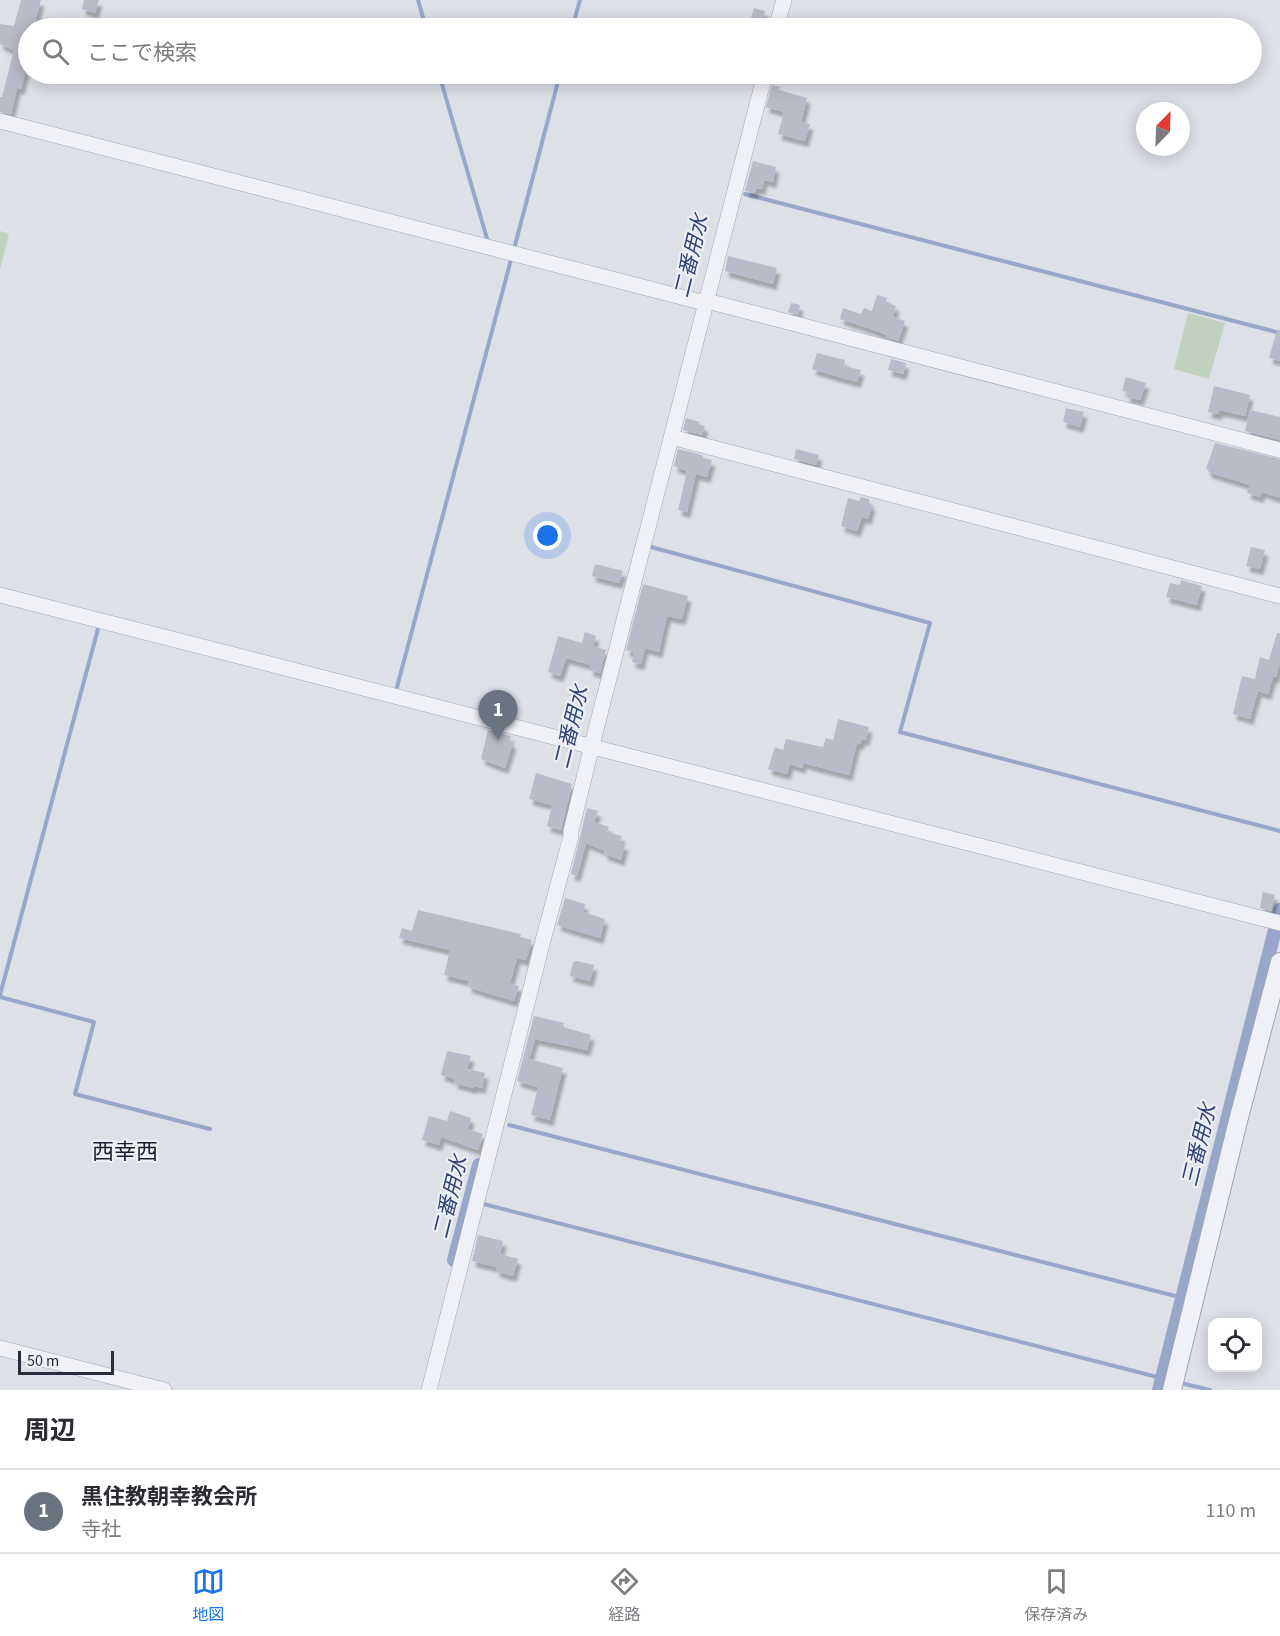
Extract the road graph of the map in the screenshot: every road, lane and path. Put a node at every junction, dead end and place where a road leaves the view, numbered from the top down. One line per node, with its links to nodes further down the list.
1 (784, 0): 2 (street)
2 (780, 18)
3 (762, 84): 5 (street)
4 (0, 121): 5 (street)
5 (703, 301): 6 (street); 7 (street)
6 (671, 437): 9 (street); 10 (street)
7 (1280, 450)
8 (0, 595): 10 (street)
9 (1280, 596)
10 (589, 746): 11 (street); 15 (street)
11 (1277, 923)
12 (1280, 962): 16 (street)
13 (0, 1348): 14 (street)
14 (164, 1390)
15 (429, 1390)
16 (1172, 1390)

